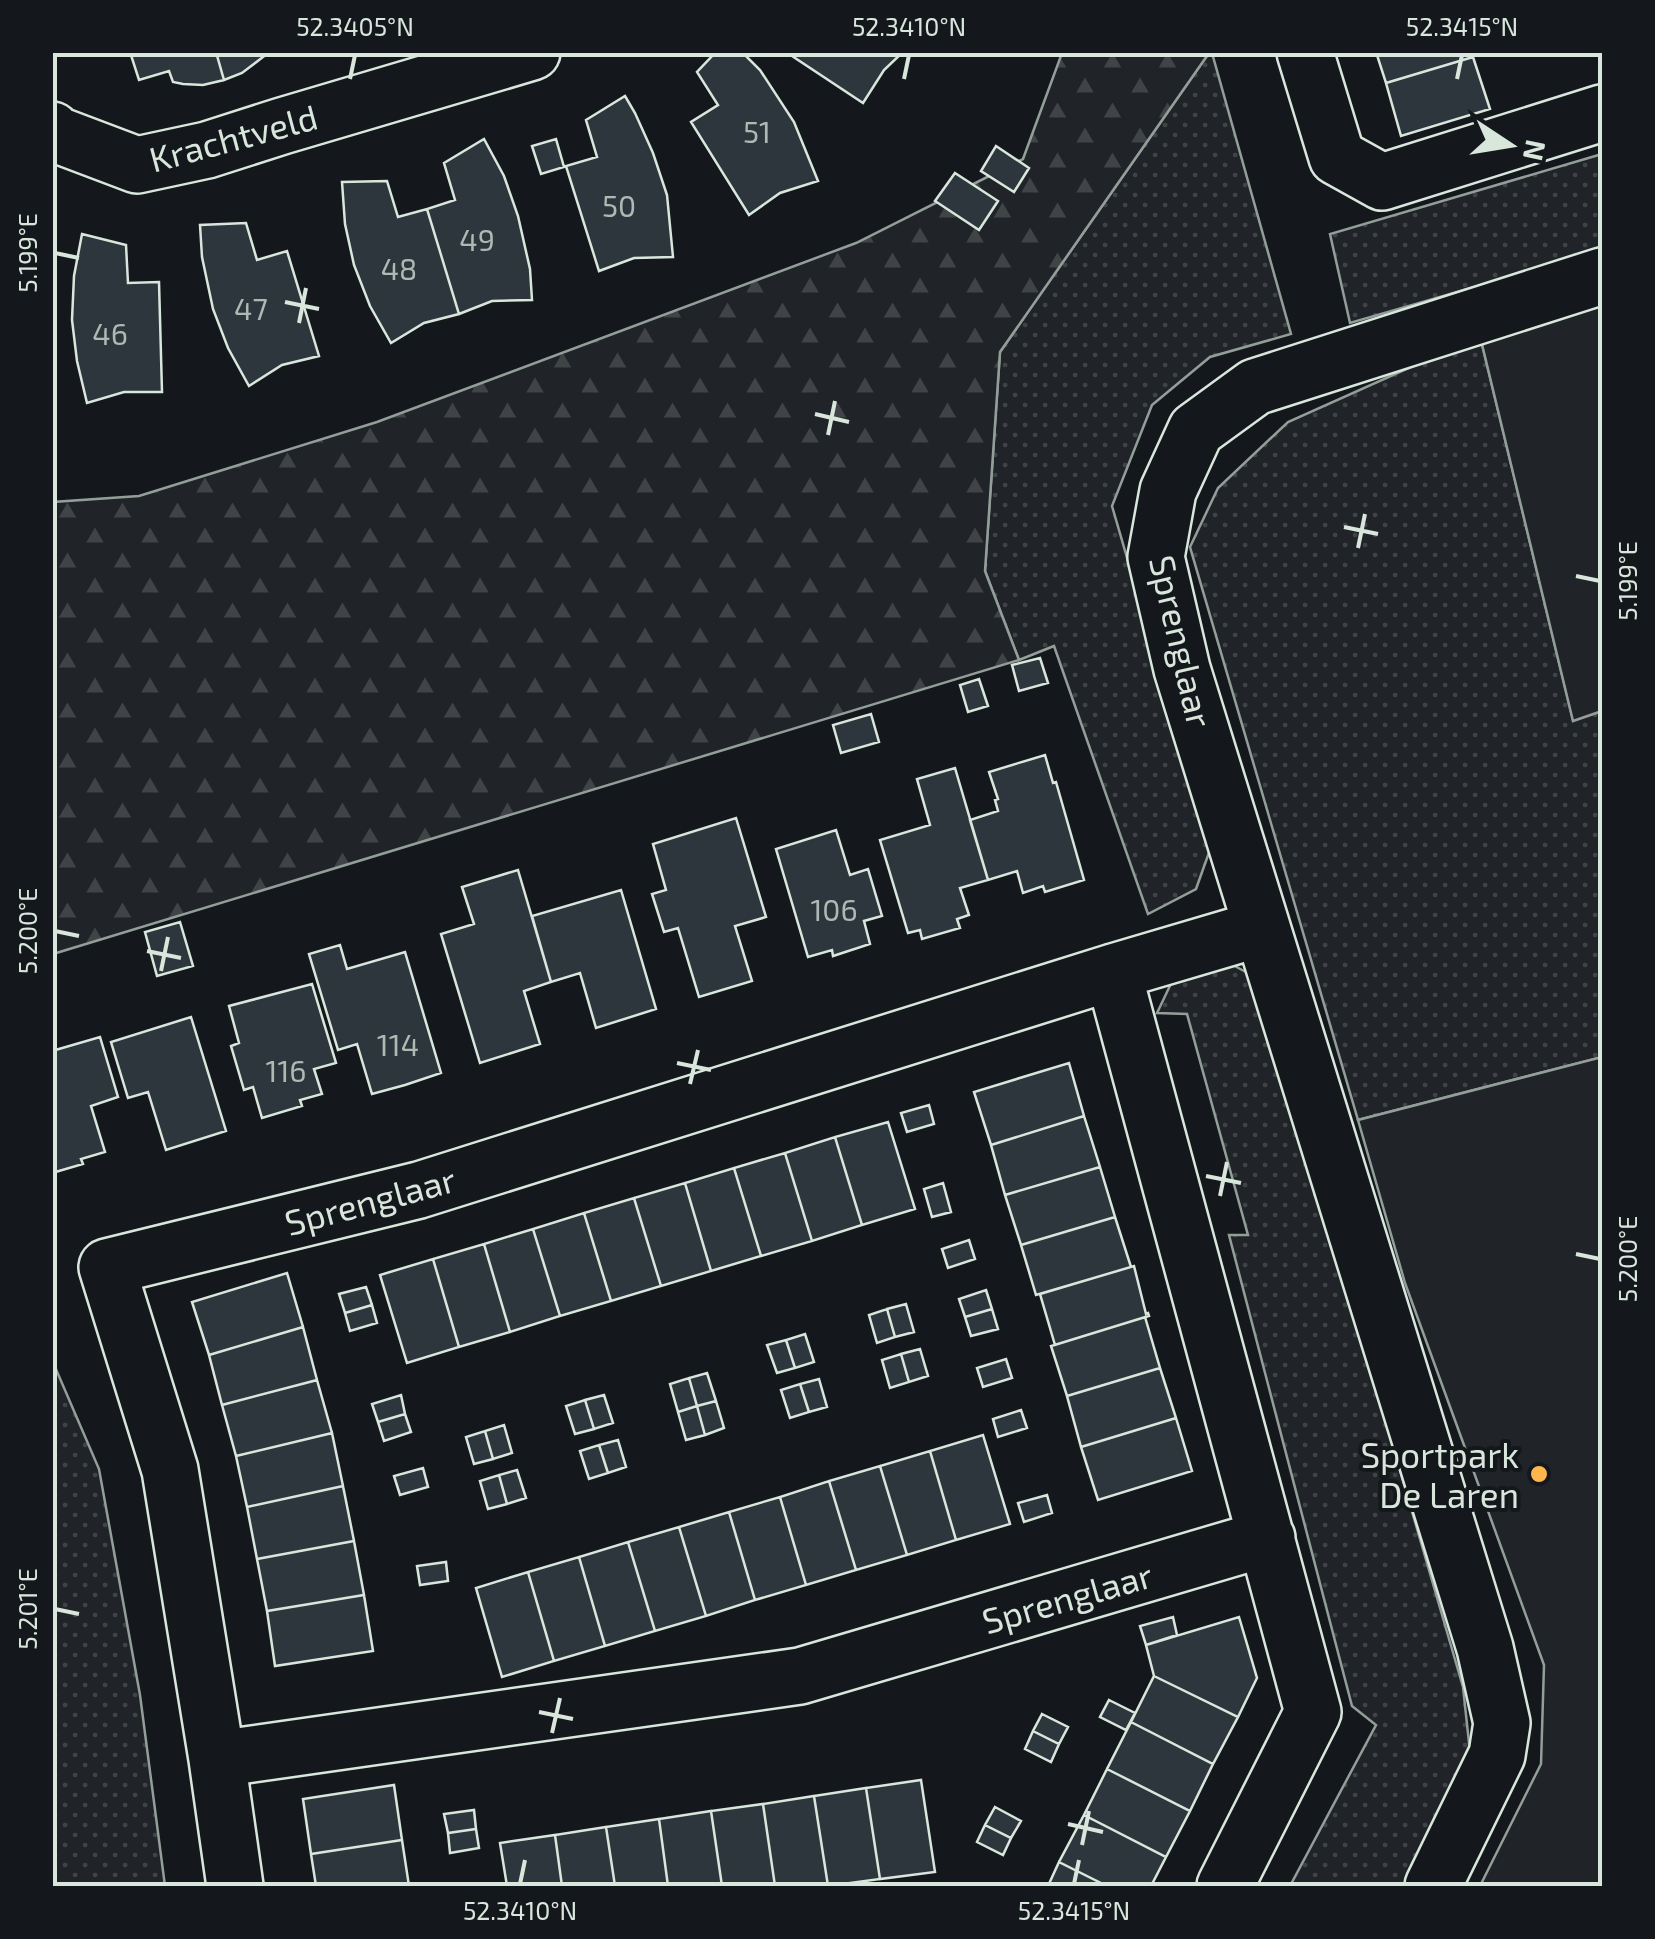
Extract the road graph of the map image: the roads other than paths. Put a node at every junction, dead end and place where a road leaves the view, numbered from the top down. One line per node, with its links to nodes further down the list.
1 (532, 52): 4 (street, Krachtveld)
2 (1304, 52): 3 (street)
3 (1602, 113)
4 (52, 130)
5 (1602, 276): 6 (street, Sprenglaar)
6 (1262, 928): 7 (street, Sprenglaar); 12 (street, Sprenglaar)
7 (1112, 972): 8 (street); 9 (street, Sprenglaar)
8 (1267, 1538): 9 (street, Sprenglaar); 11 (street)
9 (217, 1758): 10 (street, Sprenglaar)
10 (235, 1886)
11 (1225, 1886)
12 (1433, 1886)

